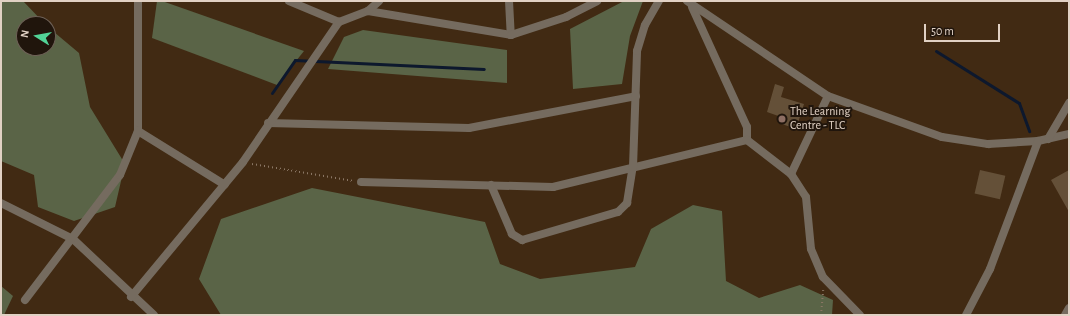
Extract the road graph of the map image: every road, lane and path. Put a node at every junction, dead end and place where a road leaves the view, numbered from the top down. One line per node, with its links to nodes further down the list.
1 (138, 1): 15 (street)
2 (289, 1): 9 (street)
3 (379, 1): 8 (street)
4 (509, 1): 10 (street)
5 (597, 1): 10 (street)
6 (659, 1): 11 (street)
7 (689, 4): 12 (street); 18 (street)
8 (368, 11): 9 (street); 10 (street)
9 (339, 22): 14 (street)
10 (511, 35)
11 (636, 96): 14 (street); 21 (street)
12 (828, 96): 19 (street); 22 (street)
13 (1069, 103): 17 (street)
14 (268, 123): 20 (street)
15 (138, 131): 24 (street); 27 (street)
16 (1069, 134): 17 (street)
17 (1048, 139): 19 (street)
18 (747, 140): 21 (street); 22 (street)
19 (1038, 141): 35 (street)
20 (242, 162): 23 (path); 24 (street)
21 (633, 166): 25 (street); 25 (street)
22 (791, 174): 28 (street)
23 (361, 182): 25 (street)
24 (225, 185): 29 (street)
25 (491, 185)
26 (1, 203): 27 (street)
27 (73, 239): 29 (street); 30 (street)
28 (823, 277): 33 (path); 34 (street)
29 (131, 297): 32 (street)
30 (25, 300)
31 (1069, 308): 36 (street)
32 (154, 315)
33 (821, 315)
34 (860, 315)
35 (966, 315)
36 (1064, 315)

